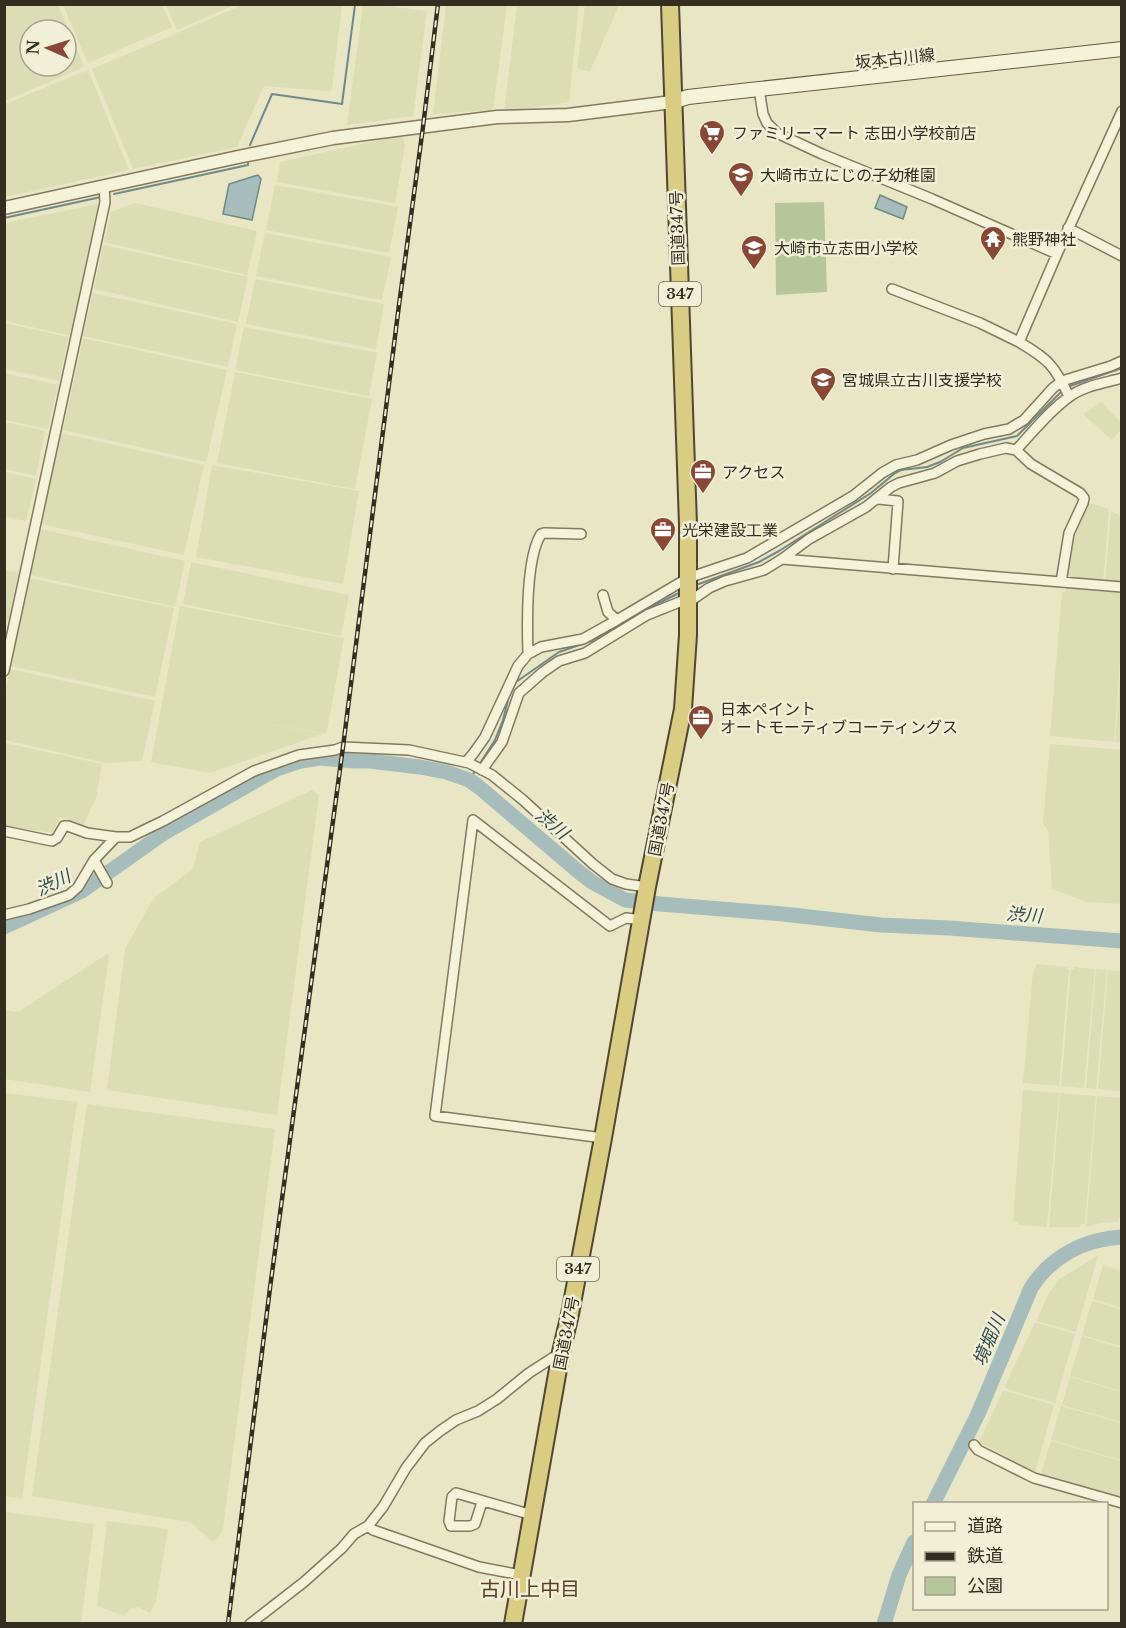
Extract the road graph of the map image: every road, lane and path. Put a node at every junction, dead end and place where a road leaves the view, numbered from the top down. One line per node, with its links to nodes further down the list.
1 (670, 4): 4 (highway, 国道347号 / 347)
2 (1122, 49): 3 (main road, 坂本古川線)
3 (759, 89): 4 (main road, 坂本古川線); 9 (street)
4 (672, 102): 6 (street); 23 (highway, 国道347号 / 347)
5 (1122, 111): 8 (street)
6 (104, 187): 7 (street); 27 (street)
7 (4, 208)
8 (1068, 228): 9 (street); 10 (street)
9 (1057, 254): 12 (street)
10 (1122, 256)
11 (892, 289): 12 (street)
12 (1019, 342): 15 (street)
13 (1122, 361): 15 (street)
14 (1122, 378): 15 (street)
15 (1066, 389): 16 (street); 23 (street)
16 (1016, 450): 17 (street); 21 (street)
17 (878, 499): 19 (street); 20 (street)
18 (581, 534): 26 (street)
19 (782, 560): 20 (street); 23 (street)
20 (893, 569): 21 (street)
21 (1061, 582): 22 (street)
22 (1122, 587)
23 (688, 591): 25 (street); 29 (street); 34 (highway, 国道347号 / 347)
24 (603, 595): 25 (street)
25 (617, 620): 26 (street)
26 (528, 654): 28 (street)
27 (4, 671)
28 (468, 762): 29 (street); 31 (street)
29 (481, 769): 34 (street)
30 (4, 831): 31 (street)
31 (116, 837): 32 (street)
32 (94, 860): 33 (street); 35 (street)
33 (107, 883)
34 (647, 890): 36 (highway, 国道347号 / 347)
35 (4, 915)
36 (642, 917): 37 (highway, 国道347号 / 347); 37 (street)
37 (603, 1138): 38 (highway, 国道347号 / 347)
38 (561, 1352): 42 (highway, 国道347号 / 347); 43 (street)
39 (974, 1445): 41 (street)
40 (482, 1502): 42 (street)
41 (1122, 1503)
42 (532, 1515): 44 (highway, 国道347号 / 347)
43 (368, 1526): 44 (street); 45 (street)
44 (521, 1575): 46 (highway, 国道347号 / 347)
45 (250, 1623)
46 (513, 1623)

